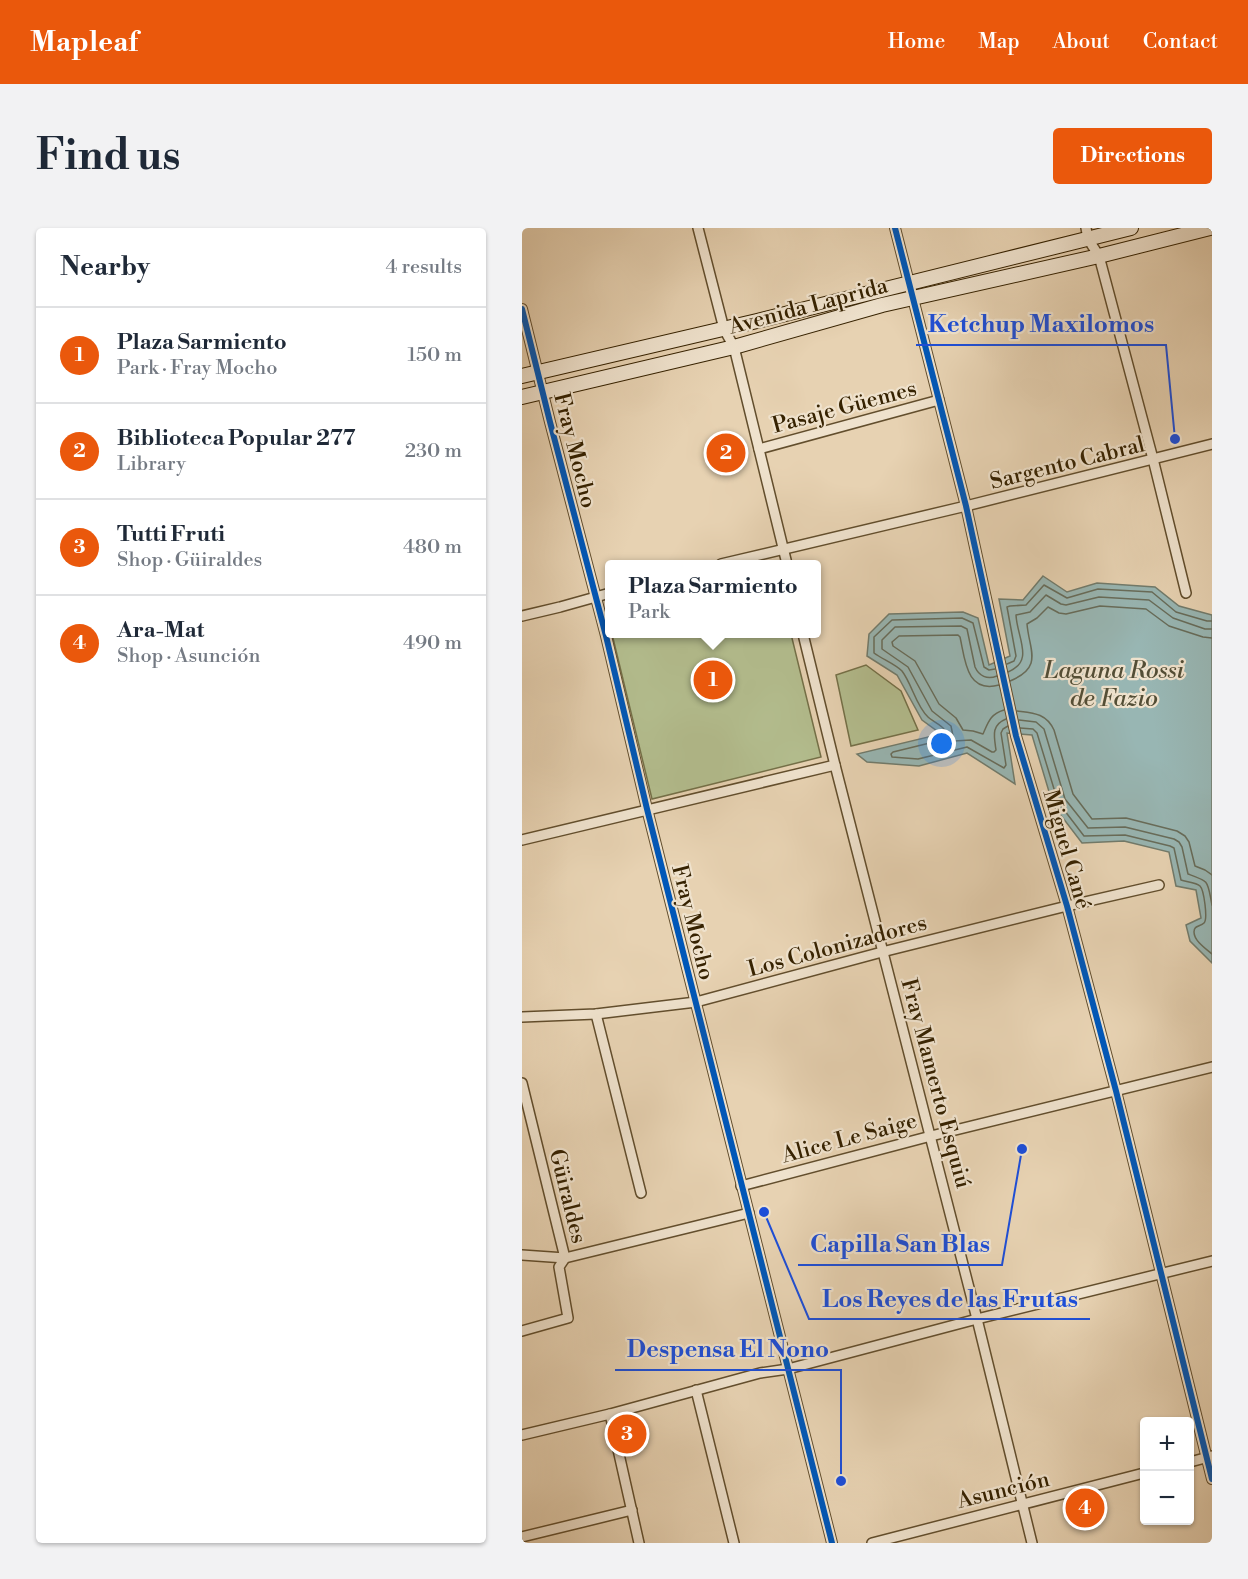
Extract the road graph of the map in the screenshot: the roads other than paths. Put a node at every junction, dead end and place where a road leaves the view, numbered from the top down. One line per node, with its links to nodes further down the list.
1 (698, 228): 10 (street)
2 (895, 228): 7 (street, Miguel Cané)
3 (1131, 228): 5 (main road, Avenida Laprida)
4 (1210, 228): 6 (main road, Avenida Laprida)
5 (1087, 233): 6 (street); 7 (main road, Avenida Laprida)
6 (1099, 256): 8 (main road, Avenida Laprida); 19 (street)
7 (909, 282): 8 (street, Miguel Cané); 10 (main road, Avenida Laprida)
8 (913, 298): 11 (main road, Avenida Laprida); 16 (street, Miguel Cané)
9 (522, 309): 12 (street, Fray Mocho)
10 (724, 329): 11 (street); 12 (main road, Avenida Laprida)
11 (734, 347): 14 (main road, Avenida Laprida); 18 (street)
12 (537, 372): 13 (main road, Avenida Laprida); 14 (street, Fray Mocho)
13 (522, 376)
14 (542, 392): 15 (main road, Avenida Laprida); 26 (street, Fray Mocho)
15 (522, 397)
16 (939, 400): 18 (street, Pasaje Güemes); 20 (street, Miguel Cané)
17 (1212, 444): 19 (street, Sargento Cabral)
18 (759, 449): 21 (street)
19 (1153, 459): 20 (street, Sargento Cabral); 24 (street)
20 (966, 506): 21 (street, Sargento Cabral); 35 (street, Miguel Cané)
21 (783, 549): 22 (street, Sargento Cabral); 23 (street)
22 (738, 560)
23 (786, 560)
24 (1186, 593)
25 (605, 594): 26 (street)
26 (595, 597): 27 (street); 28 (street, Fray Mocho)
27 (522, 616)
28 (605, 632)
29 (606, 638): 32 (street, Fray Mocho)
30 (804, 638): 31 (street, Fray Mamerto Esquiú)
31 (835, 765): 32 (street); 36 (street, Fray Mamerto Esquiú)
32 (647, 810): 33 (street); 37 (street, Fray Mocho)
33 (522, 840)
34 (1159, 885): 35 (street, Los Colonizadores)
35 (1067, 906): 36 (street, Los Colonizadores); 42 (street, Miguel Cané)
36 (882, 952): 37 (street, Los Colonizadores); 43 (street, Fray Mamerto Esquiú)
37 (696, 1002): 38 (street, Los Colonizadores); 44 (street, Fray Mocho)
38 (596, 1014): 39 (street, Los Colonizadores); 45 (street)
39 (522, 1017)
40 (1212, 1067): 42 (street, Alice Le Saige)
41 (522, 1083): 48 (street, Güiraldes)
42 (1116, 1091): 43 (street, Alice Le Saige); 50 (street, Miguel Cané)
43 (931, 1136): 44 (street, Alice Le Saige); 51 (street, Fray Mamerto Esquiú)
44 (741, 1186): 46 (street, Fray Mocho)
45 (641, 1193)
46 (749, 1213): 48 (street); 53 (street, Fray Mocho)
47 (522, 1255): 48 (street)
48 (564, 1258): 52 (street, Güiraldes)
49 (1212, 1261): 50 (street)
50 (1160, 1273): 51 (street); 57 (street, Miguel Cané)
51 (977, 1319): 53 (street); 61 (street, Fray Mamerto Esquiú)
52 (522, 1332)
53 (788, 1369): 54 (street); 66 (street, Fray Mocho)
54 (696, 1390): 55 (street); 65 (street)
55 (610, 1414): 56 (street); 62 (street)
56 (522, 1436)
57 (1209, 1457): 58 (street); 60 (street, Miguel Cané)
58 (1194, 1461)
59 (1140, 1474): 61 (street, Asunción)
60 (1212, 1479)
61 (1022, 1504): 67 (street, Asunción); 68 (street, Fray Mamerto Esquiú)
62 (632, 1510): 63 (street); 64 (street)
63 (522, 1536)
64 (639, 1543)
65 (735, 1543)
66 (832, 1543)
67 (872, 1543)
68 (1032, 1543)

